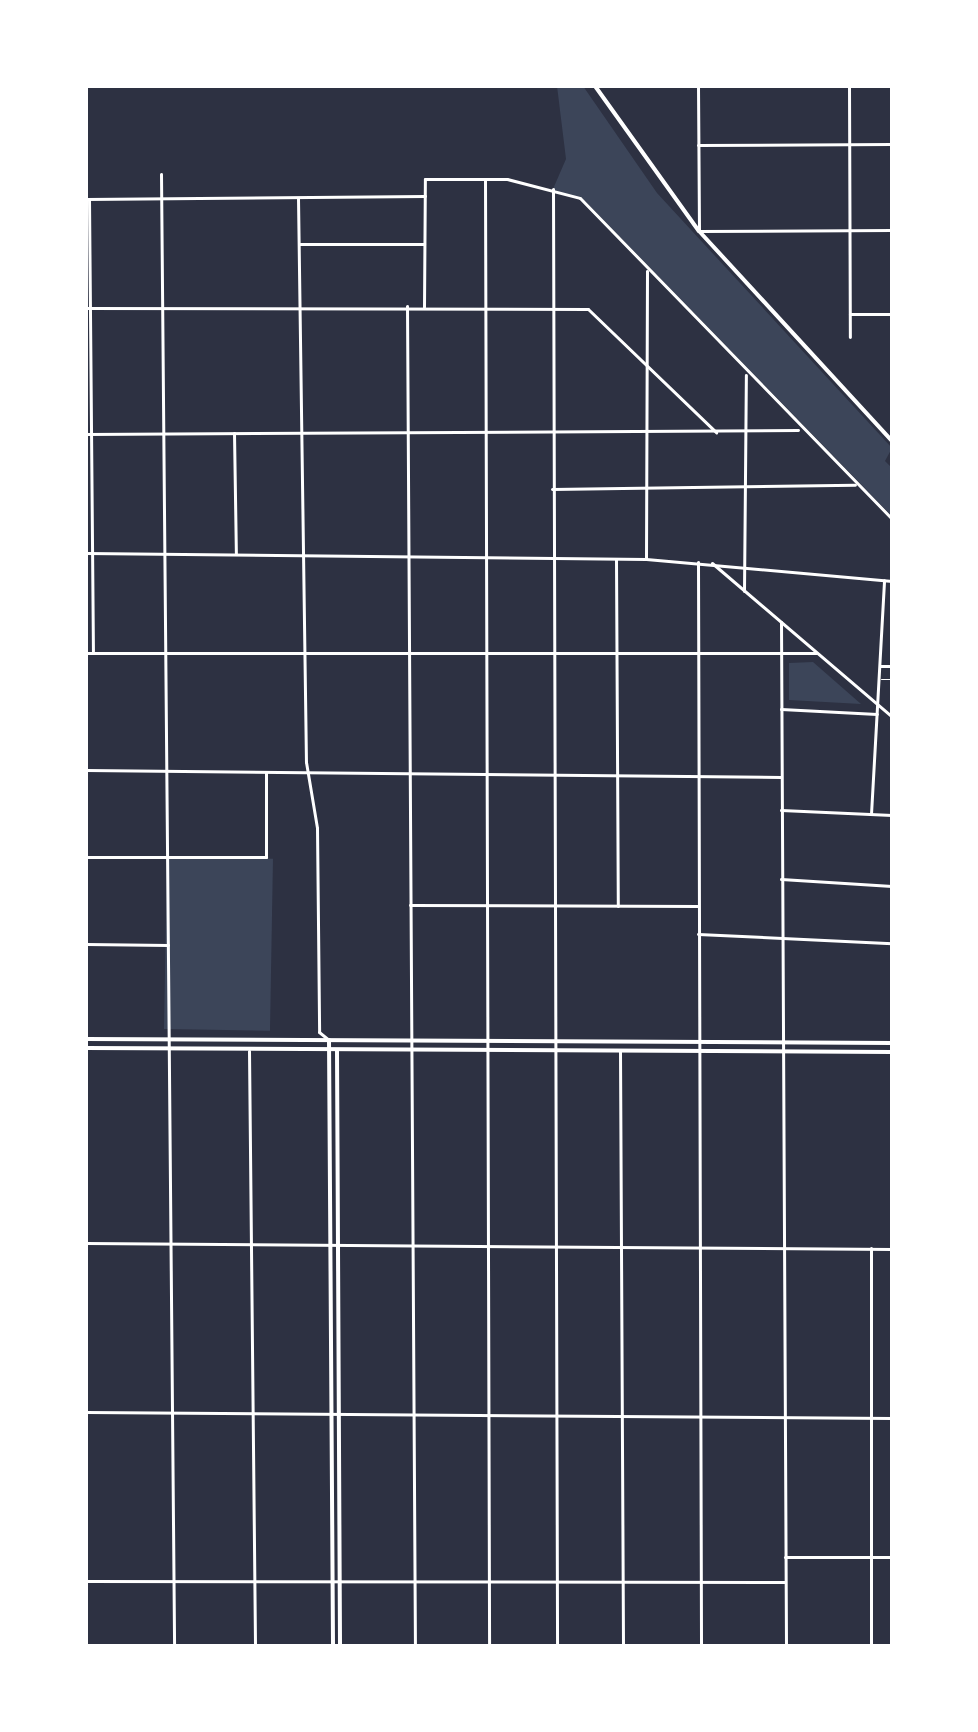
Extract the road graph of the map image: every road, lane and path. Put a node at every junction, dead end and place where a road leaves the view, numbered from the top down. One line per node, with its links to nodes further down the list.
1 (595, 86): 15 (main road)
2 (698, 86): 6 (street)
3 (849, 86): 4 (street)
4 (849, 144): 5 (street); 6 (street); 16 (street)
5 (892, 144)
6 (698, 145): 15 (street)
7 (161, 174): 13 (street)
8 (485, 179): 9 (street); 10 (street); 25 (street)
9 (553, 189): 19 (street); 26 (street)
10 (425, 196): 11 (street); 18 (street)
11 (298, 198): 13 (street); 17 (street)
12 (88, 199): 13 (street); 24 (street)
13 (161, 199): 21 (street)
14 (892, 230): 16 (street)
15 (699, 231): 16 (street); 43 (main road)
16 (850, 231): 27 (street)
17 (300, 244): 18 (street); 22 (street)
18 (425, 244): 23 (street)
19 (647, 271): 30 (street); 31 (street)
20 (407, 306): 22 (street); 23 (street); 37 (street)
21 (162, 307): 22 (street); 24 (street); 39 (street)
22 (303, 307): 36 (street)
23 (424, 307): 25 (street)
24 (88, 308): 38 (street)
25 (485, 308): 26 (street); 42 (street)
26 (551, 308): 30 (street); 40 (street)
27 (850, 314): 28 (street); 29 (street)
28 (892, 314)
29 (850, 337)
30 (646, 360): 34 (street); 41 (street)
31 (746, 375): 32 (street); 33 (street)
32 (798, 430): 33 (street); 44 (street)
33 (746, 431): 34 (street); 45 (street)
34 (716, 432): 41 (street)
35 (234, 433): 36 (street); 39 (street); 53 (street)
36 (305, 433): 37 (street); 49 (street)
37 (407, 433): 42 (street); 54 (street)
38 (88, 434): 39 (street); 51 (street)
39 (164, 434): 52 (street)
40 (551, 434): 41 (street); 42 (street); 47 (street)
41 (646, 434): 46 (street)
42 (485, 435): 55 (street)
43 (892, 438)
44 (855, 485): 45 (street); 48 (street)
45 (746, 487): 46 (street); 61 (street)
46 (646, 488): 47 (street); 58 (street)
47 (552, 489): 56 (street)
48 (892, 519)
49 (306, 552): 53 (street); 54 (street); 66 (street)
50 (86, 553): 51 (street)
51 (92, 553): 52 (street); 73 (street)
52 (164, 554): 53 (street); 69 (street)
53 (236, 554)
54 (408, 554): 55 (street); 67 (street)
55 (485, 557): 56 (street); 68 (street)
56 (552, 557): 57 (street); 70 (street)
57 (616, 559): 58 (street); 74 (street)
58 (646, 559): 59 (street)
59 (698, 562): 60 (street); 71 (street)
60 (712, 563): 61 (street); 64 (street)
61 (746, 565): 62 (street); 64 (street)
62 (884, 580): 63 (street); 77 (street)
63 (892, 581)
64 (744, 591): 65 (street)
65 (781, 622): 75 (street); 76 (street)
66 (306, 650): 67 (street); 69 (street); 88 (street)
67 (409, 651): 68 (street); 89 (street)
68 (485, 651): 70 (street); 90 (street)
69 (164, 652): 73 (street); 86 (street)
70 (552, 652): 74 (street); 91 (street)
71 (697, 652): 74 (street); 76 (street); 93 (street)
72 (86, 653): 73 (street)
73 (93, 653)
74 (616, 653): 92 (street)
75 (816, 653): 76 (street); 81 (street)
76 (780, 655): 82 (street)
77 (880, 666): 78 (street); 79 (street)
78 (892, 666)
79 (879, 679): 80 (lane); 81 (street)
80 (892, 679)
81 (877, 704): 83 (street); 84 (street)
82 (780, 709): 83 (street); 94 (street)
83 (877, 714): 96 (street)
84 (892, 717)
85 (86, 770): 86 (street)
86 (165, 770): 87 (street); 99 (street)
87 (266, 770): 88 (street); 99 (street)
88 (307, 771): 89 (street); 115 (street)
89 (409, 772): 90 (street); 103 (street)
90 (485, 773): 91 (street); 104 (street)
91 (552, 774): 92 (street); 102 (street)
92 (617, 775): 93 (street); 105 (street)
93 (696, 776): 94 (street); 106 (street)
94 (781, 777): 95 (street)
95 (781, 810): 96 (street); 100 (street)
96 (871, 814): 97 (street)
97 (892, 815)
98 (86, 857): 99 (street)
99 (167, 857): 111 (street)
100 (781, 879): 101 (street); 108 (street)
101 (892, 886)
102 (553, 904): 104 (street); 105 (street); 117 (street)
103 (408, 905): 104 (street); 113 (street)
104 (485, 905): 116 (street)
105 (618, 906): 106 (street)
106 (698, 906): 107 (street)
107 (698, 934): 108 (street); 118 (street)
108 (781, 938): 109 (street); 119 (street)
109 (892, 943)
110 (86, 944): 111 (street)
111 (168, 945): 114 (street)
112 (86, 1039): 114 (main road)
113 (409, 1039): 115 (main road); 116 (main road); 125 (street)
114 (168, 1040): 115 (main road); 123 (street)
115 (329, 1040): 122 (main road); 124 (main road)
116 (484, 1040): 117 (main road); 126 (street)
117 (553, 1040): 118 (main road); 128 (street)
118 (699, 1042): 119 (main road); 130 (street)
119 (782, 1042): 120 (main road); 131 (street)
120 (892, 1043)
121 (86, 1048): 123 (main road)
122 (329, 1049): 124 (main road); 127 (main road); 136 (main road)
123 (168, 1050): 127 (main road); 134 (street)
124 (337, 1050): 125 (main road); 137 (main road)
125 (413, 1050): 126 (main road); 138 (street)
126 (484, 1050): 128 (main road); 139 (street)
127 (249, 1051): 135 (street)
128 (554, 1051): 129 (main road); 140 (street)
129 (620, 1051): 130 (main road); 141 (street)
130 (699, 1051): 131 (main road); 142 (street)
131 (782, 1052): 132 (main road); 143 (street)
132 (892, 1052)
133 (86, 1243): 134 (street)
134 (169, 1243): 135 (street); 147 (street)
135 (252, 1244): 136 (street); 148 (street)
136 (330, 1244): 137 (street); 149 (main road)
137 (338, 1245): 138 (street); 150 (main road)
138 (414, 1245): 139 (street); 151 (street)
139 (488, 1246): 140 (street); 152 (street)
140 (555, 1246): 141 (street); 153 (street)
141 (621, 1247): 142 (street); 154 (street)
142 (699, 1247): 143 (street); 155 (street)
143 (783, 1248): 144 (street); 156 (street)
144 (871, 1248): 145 (street); 157 (street)
145 (892, 1249)
146 (86, 1412): 147 (street)
147 (170, 1413): 148 (street); 163 (street)
148 (252, 1414): 149 (street); 164 (street)
149 (332, 1414): 150 (street); 165 (main road)
150 (338, 1414): 151 (street); 165 (main road)
151 (413, 1414): 152 (street); 166 (street)
152 (487, 1415): 153 (street); 167 (street)
153 (556, 1415): 154 (street); 168 (street)
154 (622, 1416): 155 (street); 169 (street)
155 (700, 1416): 156 (street); 170 (street)
156 (784, 1417): 157 (street); 159 (street)
157 (871, 1418): 158 (street); 160 (street)
158 (892, 1418)
159 (785, 1557): 160 (street); 171 (street)
160 (871, 1557): 161 (street); 182 (street)
161 (892, 1557)
162 (86, 1581): 163 (street)
163 (173, 1581): 164 (street); 172 (street)
164 (254, 1581): 165 (street); 173 (street)
165 (336, 1581): 166 (street); 174 (main road); 175 (main road)
166 (414, 1581): 167 (street); 176 (street)
167 (488, 1581): 168 (street); 177 (street)
168 (557, 1581): 169 (street); 178 (street)
169 (623, 1581): 170 (street); 179 (street)
170 (700, 1582): 171 (street); 180 (street)
171 (785, 1582): 181 (street)
172 (174, 1646)
173 (255, 1646)
174 (333, 1646)
175 (340, 1646)
176 (415, 1646)
177 (489, 1646)
178 (557, 1646)
179 (623, 1646)
180 (701, 1646)
181 (786, 1646)
182 (871, 1646)

